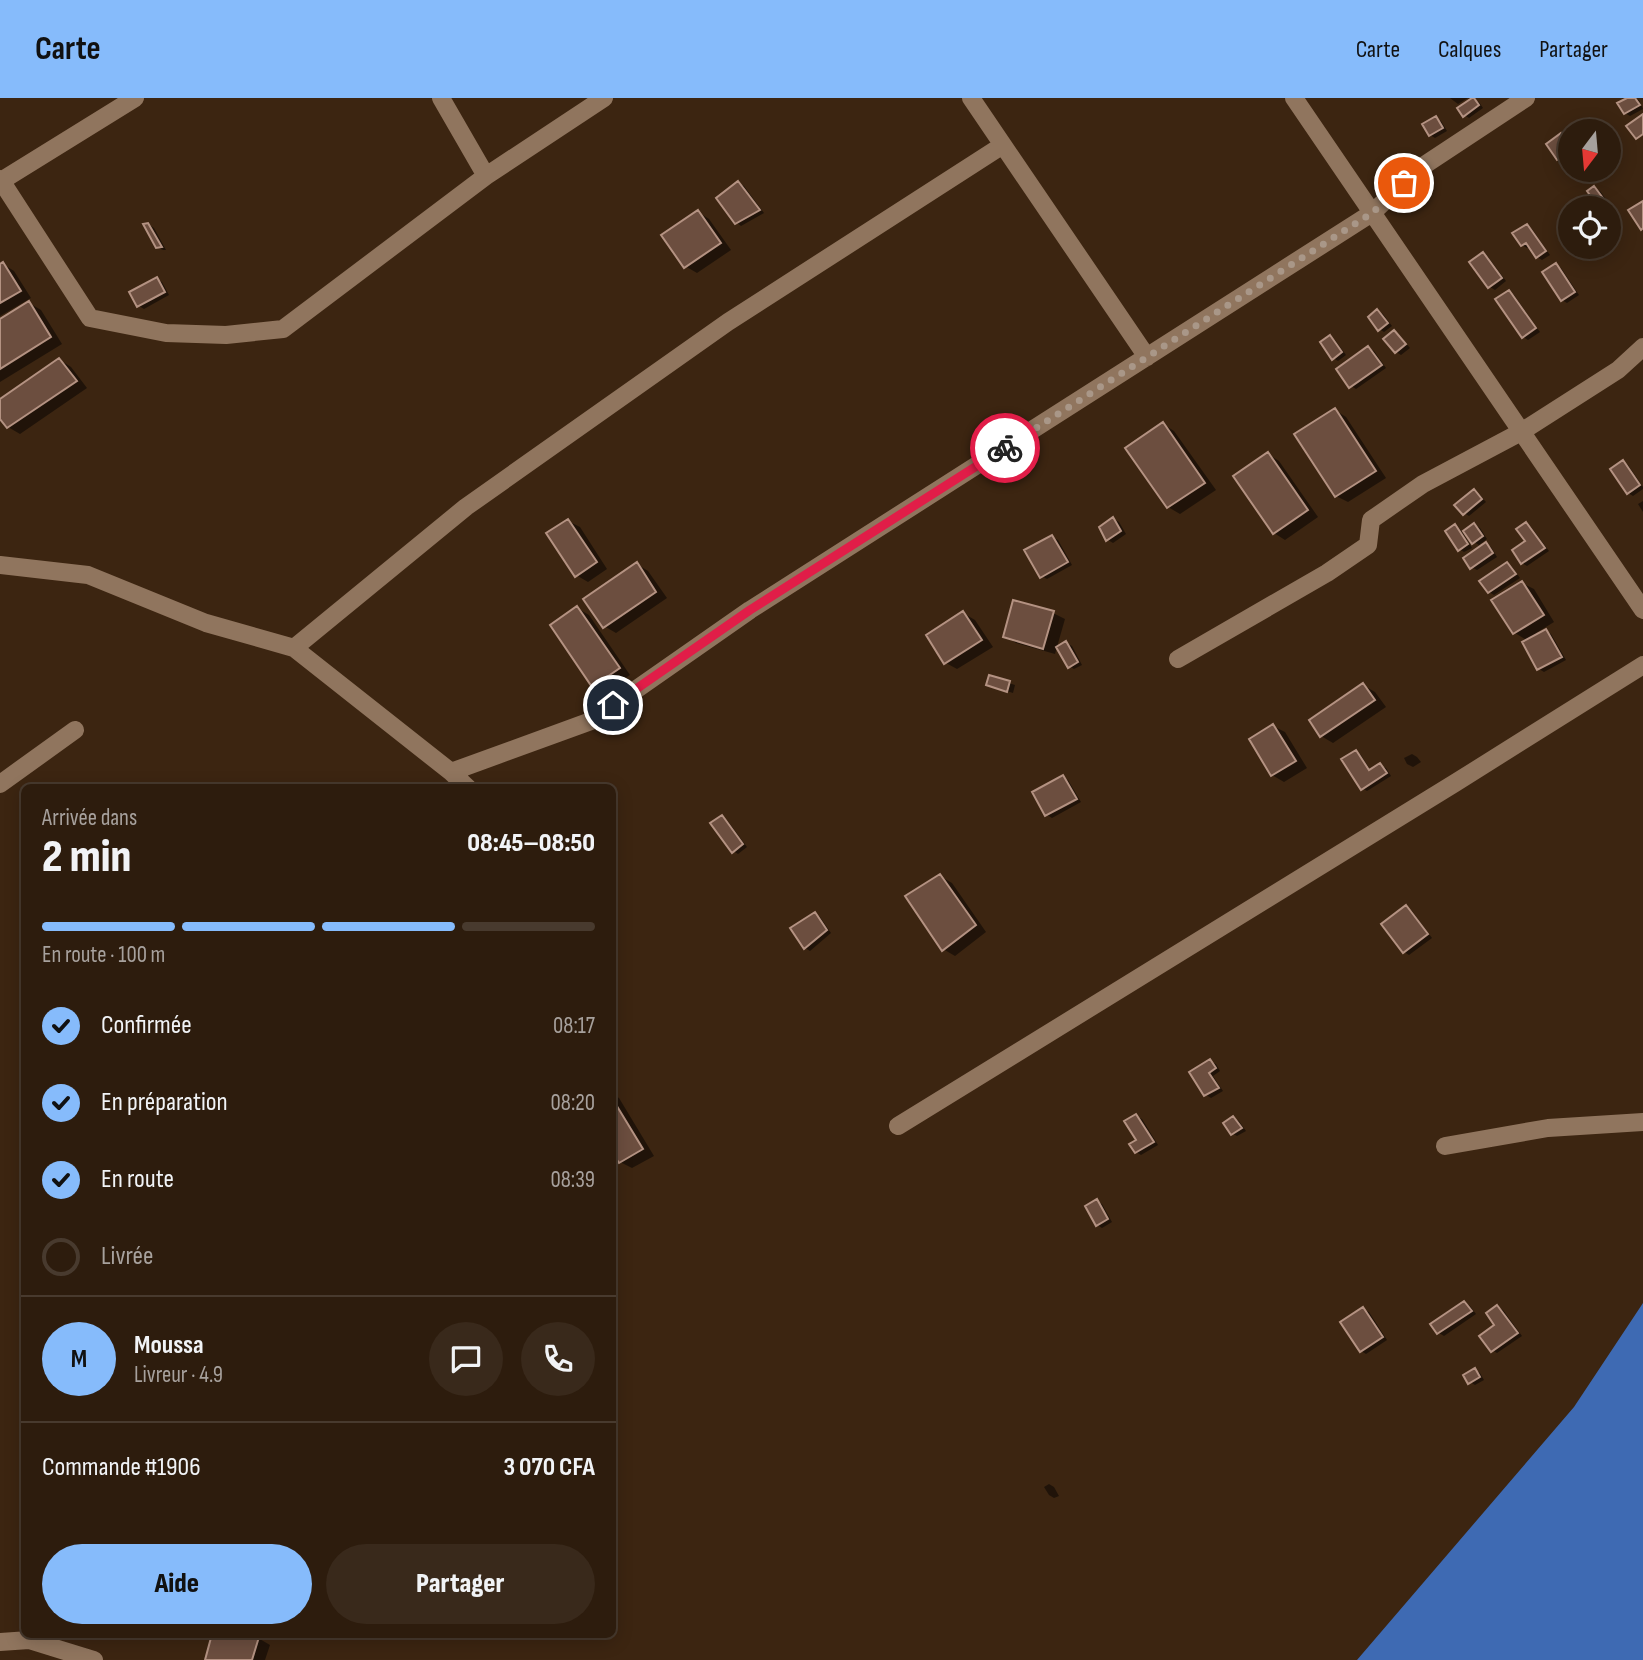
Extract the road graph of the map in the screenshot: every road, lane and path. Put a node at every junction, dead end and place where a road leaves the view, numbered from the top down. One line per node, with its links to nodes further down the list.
1 (135, 98): 9 (street)
2 (440, 98): 8 (street)
3 (604, 98): 8 (street)
4 (971, 98): 7 (street)
5 (1294, 98): 10 (street)
6 (1527, 98): 10 (street)
7 (1003, 145): 12 (street); 16 (street)
8 (486, 176): 9 (street)
9 (1, 180)
10 (1372, 213): 12 (street); 13 (street)
11 (1643, 348): 13 (street)
12 (1147, 357): 20 (street)
13 (1521, 432): 15 (street); 17 (street)
14 (0, 565): 16 (street)
15 (1643, 610)
16 (293, 648): 20 (street)
17 (1178, 659)
18 (1643, 665): 24 (street)
19 (75, 730): 21 (street)
20 (451, 772): 22 (street)
21 (0, 784)
22 (464, 784)
23 (1643, 1122): 25 (street)
24 (898, 1126)
25 (1445, 1146)
26 (0, 1642): 27 (street)
27 (94, 1660)

